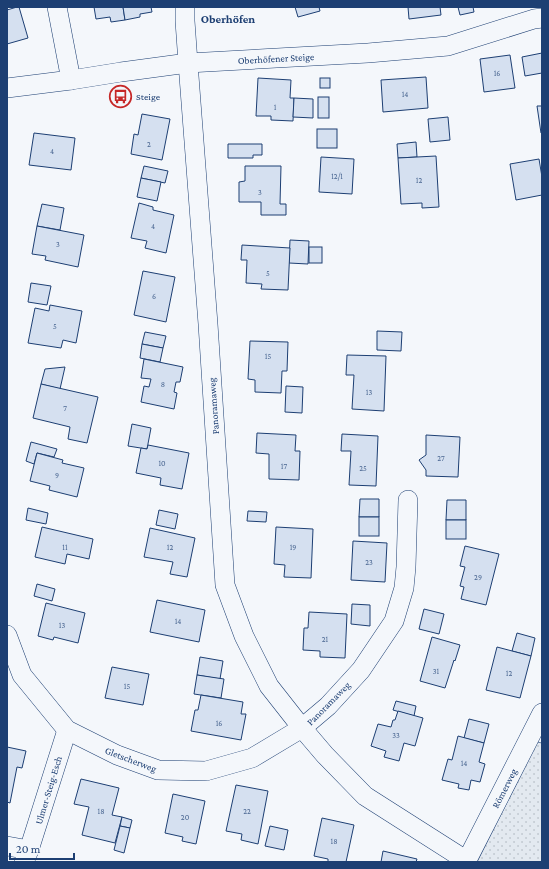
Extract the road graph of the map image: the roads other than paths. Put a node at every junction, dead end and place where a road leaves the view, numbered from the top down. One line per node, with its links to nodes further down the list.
1 (58, 7): 5 (street)
2 (185, 7): 4 (street, Panoramaweg)
3 (539, 16): 4 (street, Oberhöfener Steige)
4 (188, 63): 5 (street, Oberhöfener Steige); 10 (street, Panoramaweg)
5 (71, 80): 6 (street, Oberhöfener Steige)
6 (7, 88)
7 (408, 500): 10 (street, Panoramaweg)
8 (7, 636): 11 (street, Gletscherweg)
9 (542, 713): 14 (street, Römerweg)
10 (302, 728): 11 (street, Gletscherweg); 14 (street, Panoramaweg)
11 (67, 730): 13 (street, Ulmer-Steig-Esch)
12 (7, 846): 13 (street, Ulmer-Steig-Esch)
13 (26, 856)
14 (467, 861)

